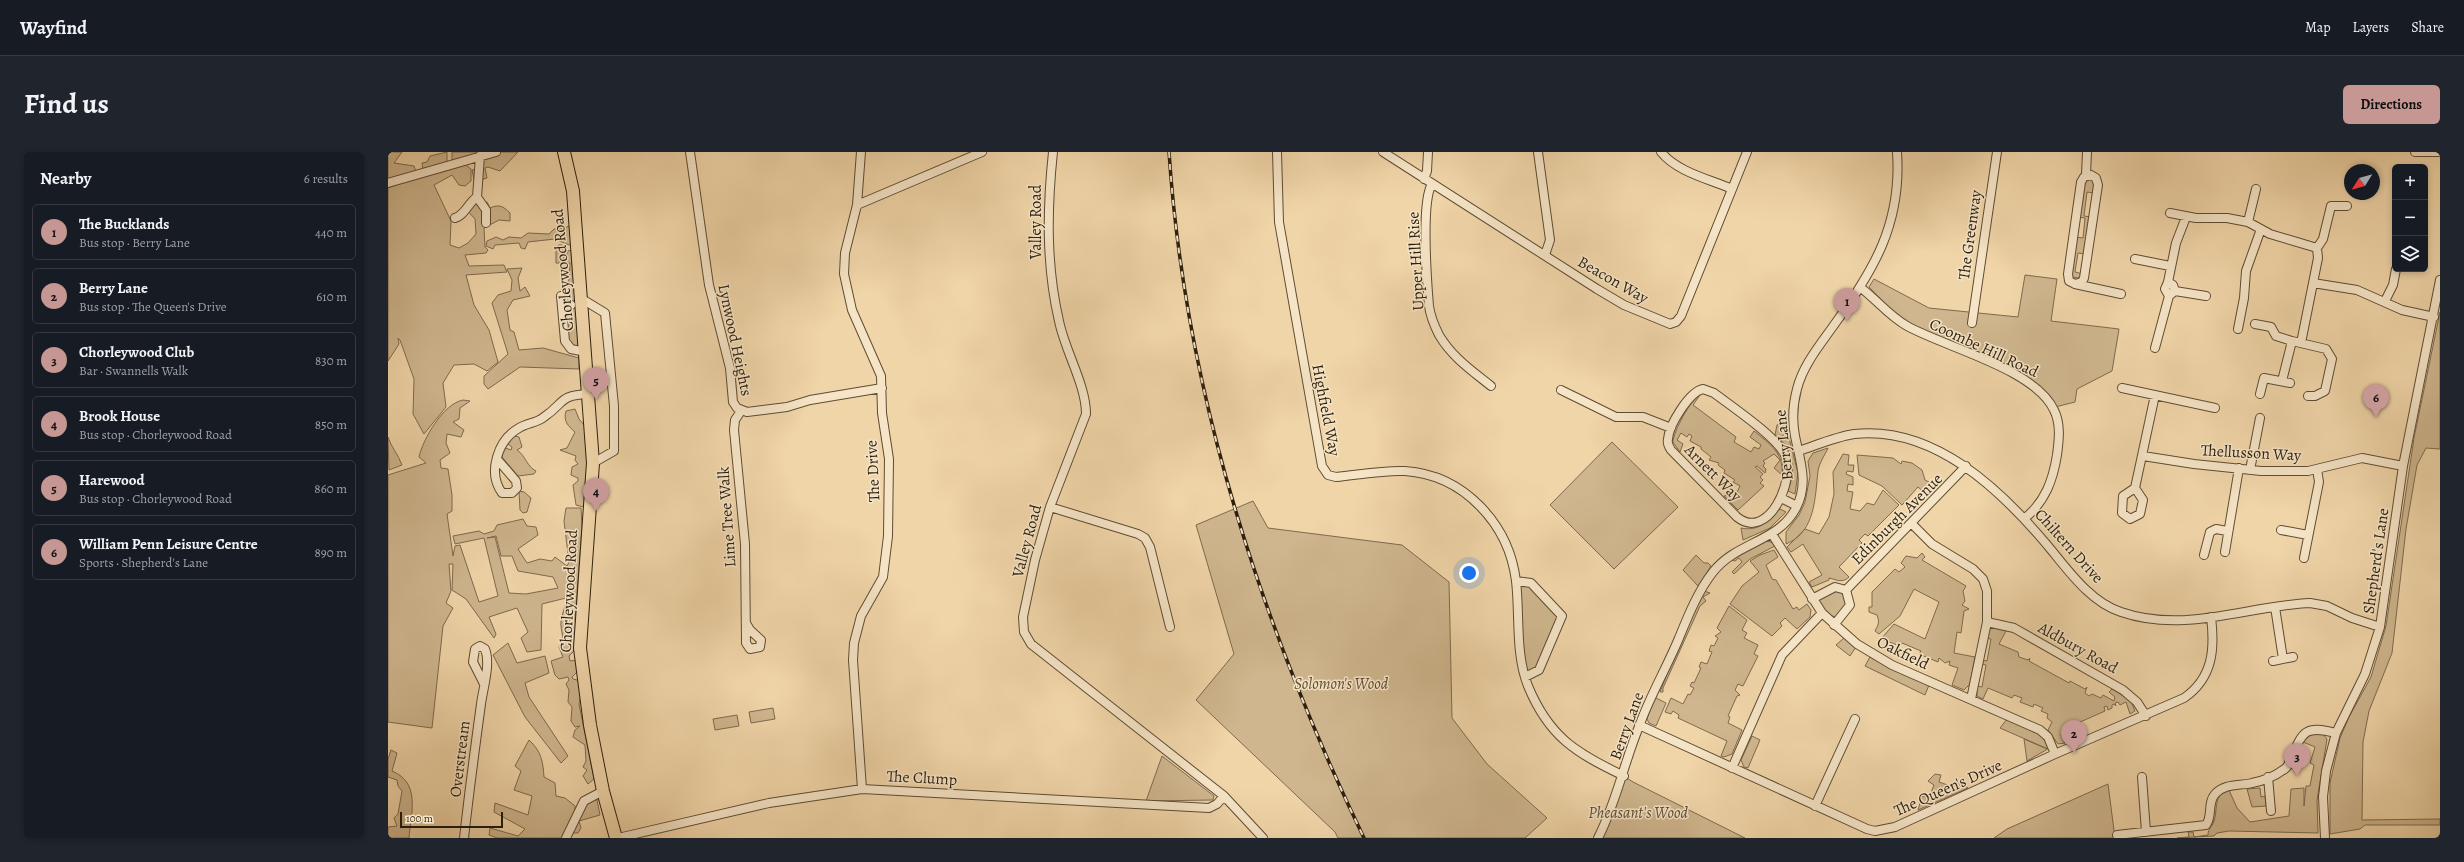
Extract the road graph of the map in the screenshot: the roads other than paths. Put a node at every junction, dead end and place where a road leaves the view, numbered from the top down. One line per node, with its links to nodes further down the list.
1 (496, 152): 18 (street)
2 (564, 152): 48 (main road, Chorleywood Road)
3 (861, 152): 26 (street, The Drive)
4 (982, 152): 26 (street)
5 (1053, 152): 82 (street, Valley Road)
6 (1277, 152): 92 (street, Highfield Way)
7 (1383, 152): 20 (street, Beacon Way)
8 (1428, 152): 20 (street)
9 (1538, 152): 35 (street)
10 (1661, 152): 23 (street)
11 (1748, 152): 23 (street, Beacon Way)
12 (1897, 152): 42 (street, Berry Lane)
13 (1997, 152): 51 (street, The Greenway)
14 (2087, 152): 19 (street)
15 (2415, 152): 16 (street)
16 (2440, 152)
17 (690, 153): 67 (street, Lynwood Heights)
18 (480, 156): 21 (street); 25 (street)
19 (2086, 176): 40 (street); 40 (street)
20 (1424, 179): 22 (street, Beacon Way)
21 (388, 183)
22 (1432, 184): 35 (street, Beacon Way); 58 (street, Upper Hill Rise)
23 (1732, 189): 35 (street, Beacon Way)
24 (2256, 189): 31 (street)
25 (477, 196): 30 (street); 32 (street)
26 (857, 205): 59 (street, The Drive)
27 (2347, 206): 34 (street)
28 (2170, 213): 29 (street)
29 (2186, 217): 31 (street); 37 (street)
30 (455, 218)
31 (2248, 222): 33 (street)
32 (486, 223)
33 (2262, 229): 34 (street); 53 (street)
34 (2317, 248): 41 (street)
35 (1544, 255)
36 (2135, 259): 37 (street)
37 (2170, 266): 44 (street)
38 (2395, 272): 47 (street)
39 (2440, 280): 50 (street, Shepherd's Lane)
40 (2075, 284): 43 (street)
41 (2313, 284): 47 (street); 55 (street)
42 (1861, 288): 70 (street, Berry Lane); 83 (street, Coombe Hill Road)
43 (2121, 294)
44 (2172, 294): 46 (street); 56 (street)
45 (561, 296): 49 (street)
46 (2206, 296)
47 (2385, 301): 50 (street)
48 (576, 302): 49 (street); 57 (main road, Chorleywood Road); 73 (street)
49 (562, 305): 57 (street)
50 (2434, 317): 75 (street, Shepherd's Lane)
51 (1972, 323)
52 (2255, 324): 54 (street)
53 (2238, 329)
54 (2292, 341): 55 (street); 63 (street)
55 (2301, 342): 65 (street)
56 (2155, 348)
57 (586, 352): 62 (main road, Chorleywood Road)
58 (1491, 386)
59 (882, 388): 67 (street, Lynwood Heights); 120 (street, The Drive)
60 (2122, 388): 64 (street)
61 (1561, 390): 69 (street)
62 (589, 394): 72 (street); 73 (main road, Chorleywood Road)
63 (2260, 394)
64 (2155, 395): 66 (street); 71 (street)
65 (2308, 396)
66 (2215, 408)
67 (741, 411): 98 (street, Lime Tree Walk)
68 (2260, 418): 77 (street)
69 (1671, 428): 80 (street, Arnett Way); 80 (street, Arnett Way)
70 (1799, 451): 74 (street, Chiltern Drive); 81 (street, Berry Lane)
71 (2143, 456): 76 (street, Thellusson Way); 79 (street)
72 (497, 459)
73 (593, 463): 121 (main road, Chorleywood Road)
74 (1966, 466): 83 (street, Chiltern Drive); 84 (street, Edinburgh Avenue)
75 (2403, 466): 78 (street, Thellusson Way); 102 (street, Shepherd's Lane)
76 (2239, 468): 77 (street, Thellusson Way); 86 (street)
77 (2250, 470): 78 (street, Thellusson Way)
78 (2317, 470): 88 (street)
79 (2135, 488)
80 (1781, 498): 81 (street)
81 (1797, 506): 87 (street, Berry Lane)
82 (1050, 507): 101 (street); 122 (street, Valley Road)
83 (2025, 518): 97 (street, Chiltern Drive)
84 (1912, 524): 93 (street, Edinburgh Avenue); 99 (street)
85 (2281, 530): 88 (street)
86 (2227, 532): 89 (street); 90 (street)
87 (1772, 534): 94 (street, Oakfield); 113 (street, Berry Lane)
88 (2308, 535): 91 (street)
89 (2224, 552)
90 (2204, 556)
91 (2304, 558)
92 (1516, 581): 108 (street, Highfield Way); 108 (street)
93 (1846, 590): 94 (street); 100 (street)
94 (1812, 598): 96 (street, Oakfield)
95 (2275, 607): 97 (street, Chiltern Drive); 102 (street, Chiltern Drive); 106 (street)
96 (1822, 613): 100 (street, Oakfield); 116 (street)
97 (2210, 617): 111 (street, The Queen's Drive)
98 (746, 622): 103 (street); 104 (street, Lime Tree Walk)
99 (1987, 622): 110 (street); 111 (street, Aldbury Road)
100 (1834, 625): 110 (street, Oakfield)
101 (1170, 627)
102 (2380, 627): 114 (street, Shepherd's Lane)
103 (757, 635): 104 (street); 104 (street)
104 (746, 641)
105 (2293, 658): 106 (street)
106 (2282, 659): 107 (street)
107 (2273, 660)
108 (1525, 676): 117 (street, Highfield Way)
109 (484, 684): 127 (street, Overstream)
110 (1971, 698): 115 (street, Oakfield)
111 (2146, 716): 115 (street, The Queen's Drive)
112 (1855, 719): 123 (street)
113 (1639, 725): 116 (street, The Queen's Drive); 117 (street, Berry Lane)
114 (2336, 733): 119 (street); 132 (street, Shepherd's Lane)
115 (2055, 754): 123 (street, The Queen's Drive)
116 (1732, 768): 123 (street, The Queen's Drive)
117 (1624, 776): 131 (street, Berry Lane)
118 (2142, 777): 125 (street)
119 (2268, 777): 124 (street); 125 (street)
120 (862, 789): 122 (street, The Clump); 129 (street, The Clump)
121 (603, 792): 128 (street); 129 (main road, Chorleywood Road)
122 (1224, 796): 130 (street, Valley Road)
123 (1815, 806)
124 (2271, 812)
125 (2146, 832): 126 (street)
126 (2117, 834)
127 (464, 838)
128 (566, 838)
129 (617, 838)
130 (1263, 838)
131 (1598, 838)
132 (2324, 838)

